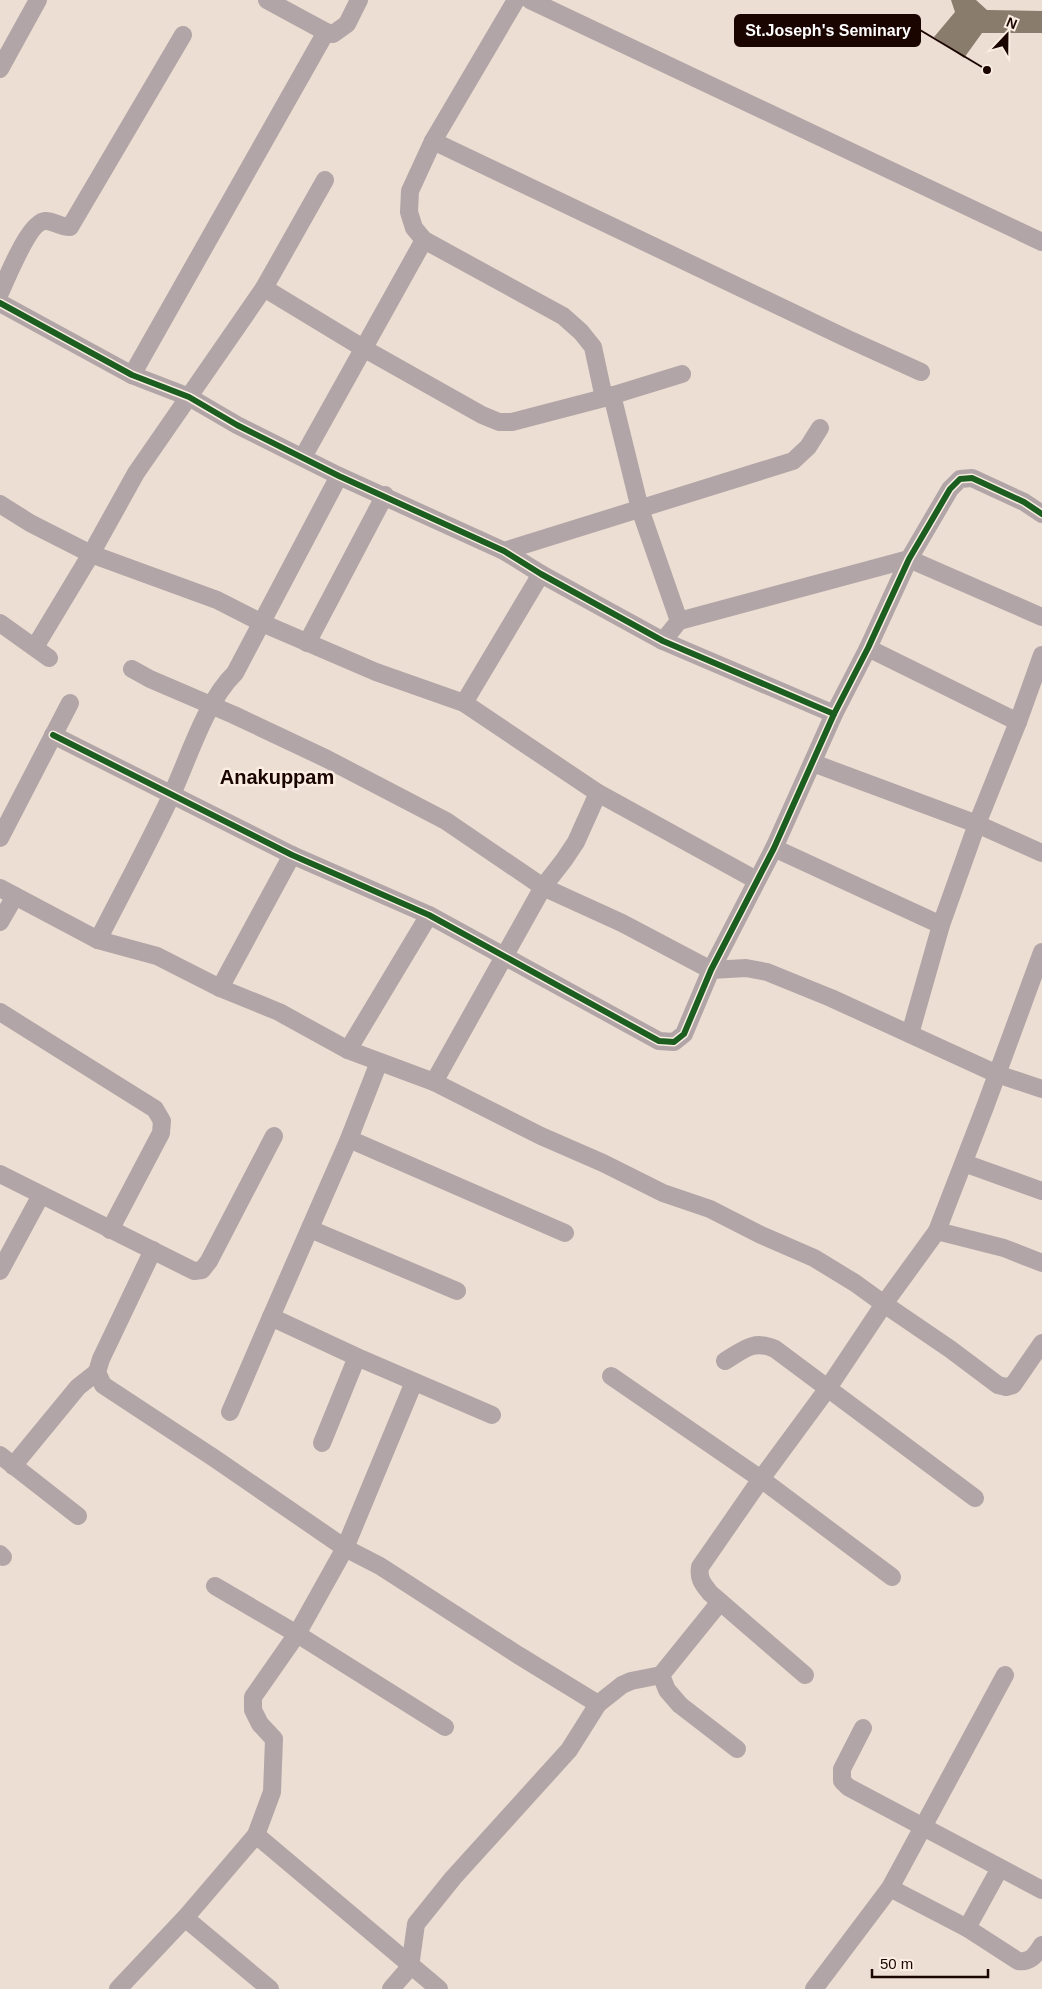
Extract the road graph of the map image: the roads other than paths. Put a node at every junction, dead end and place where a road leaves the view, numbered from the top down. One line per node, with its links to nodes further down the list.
1 (38, 0): 8 (street)
2 (268, 0): 6 (street)
3 (359, 0): 6 (street)
4 (516, 0): 9 (street)
5 (537, 2): 12 (street)
6 (326, 32): 19 (street)
7 (183, 35): 14 (street)
8 (0, 69)
9 (433, 142): 11 (street); 17 (street)
10 (325, 180): 13 (street)
11 (424, 240): 16 (street); 20 (street)
12 (1042, 242)
13 (264, 288): 16 (street); 21 (street)
14 (0, 293)
15 (0, 303): 19 (street)
16 (363, 348): 20 (street); 23 (street)
17 (921, 372)
18 (682, 374): 20 (street)
19 (132, 375): 21 (street)
20 (608, 396): 27 (street)
21 (190, 397): 23 (street); 30 (street)
22 (820, 428): 27 (street)
23 (303, 457): 24 (street)
24 (339, 476): 25 (street); 36 (street)
25 (385, 495): 29 (street); 38 (street)
26 (0, 504): 30 (street)
27 (640, 509): 29 (street); 34 (street)
28 (1042, 514): 31 (street)
29 (504, 551): 32 (street)
30 (91, 554): 36 (street); 39 (street)
31 (909, 559): 33 (street); 34 (street); 40 (street)
32 (541, 574): 37 (street); 45 (street)
33 (1042, 617)
34 (679, 621): 37 (street)
35 (0, 623): 39 (street)
36 (262, 623): 38 (street); 46 (street)
37 (663, 641): 47 (street)
38 (307, 643): 45 (street)
39 (34, 646): 42 (street)
40 (868, 648): 47 (street); 48 (street)
41 (1042, 655): 48 (street)
42 (49, 658)
43 (132, 669): 46 (street)
44 (70, 703): 49 (street)
45 (464, 703): 51 (street)
46 (211, 706): 52 (street); 59 (street)
47 (834, 714): 50 (street)
48 (1018, 722): 53 (street)
49 (53, 735): 52 (street); 54 (street)
50 (812, 762): 53 (street); 55 (street)
51 (598, 793): 58 (street); 59 (street)
52 (171, 795): 57 (street); 64 (street)
53 (976, 824): 56 (street); 63 (street)
54 (0, 838)
55 (774, 848): 58 (street); 63 (street)
56 (1042, 853)
57 (292, 855): 61 (street); 68 (street)
58 (756, 880): 67 (street)
59 (543, 886): 66 (street); 67 (street)
60 (8, 892): 62 (street); 64 (street)
61 (429, 915): 66 (street); 71 (street)
62 (0, 922)
63 (941, 925): 70 (street)
64 (98, 940): 68 (street)
65 (1042, 952): 73 (street)
66 (504, 958): 67 (street); 74 (street)
67 (711, 970): 70 (street)
68 (220, 988): 71 (street)
69 (0, 1012): 83 (street)
70 (910, 1034): 73 (street)
71 (348, 1050): 72 (street)
72 (379, 1062): 74 (street); 77 (street)
73 (997, 1074): 75 (street); 78 (street)
74 (434, 1082): 90 (street)
75 (1042, 1089)
76 (274, 1136): 86 (street)
77 (349, 1139): 82 (street); 85 (street)
78 (964, 1163): 80 (street); 84 (street)
79 (0, 1174): 81 (street)
80 (1042, 1191)
81 (41, 1195): 83 (street); 88 (street)
82 (310, 1229): 89 (street); 91 (street)
83 (110, 1230): 86 (street)
84 (937, 1231): 87 (street); 90 (street)
85 (565, 1232)
86 (153, 1250): 95 (street)
87 (1042, 1263)
88 (0, 1271)
89 (457, 1291)
90 (884, 1304): 92 (street); 98 (street)
91 (271, 1318): 93 (street); 99 (street)
92 (1042, 1343)
93 (357, 1357): 97 (street); 101 (street)
94 (725, 1361): 98 (street)
95 (97, 1372): 102 (street); 106 (street)
96 (611, 1376): 103 (street)
97 (414, 1382): 100 (street); 106 (street)
98 (828, 1388): 103 (street); 104 (street)
99 (230, 1412)
100 (492, 1415)
101 (322, 1443)
102 (7, 1460): 105 (street)
103 (761, 1479): 107 (street); 109 (street)
104 (975, 1498)
105 (78, 1516)
106 (345, 1548): 110 (street); 114 (street)
107 (892, 1577)
108 (215, 1586): 110 (street)
109 (720, 1602): 111 (street); 112 (street)
110 (296, 1634): 115 (street); 119 (street)
111 (661, 1675): 114 (street); 117 (street)
112 (805, 1675)
113 (1005, 1675): 118 (street)
114 (598, 1704): 126 (street)
115 (445, 1727)
116 (863, 1728): 118 (street)
117 (737, 1748)
118 (924, 1828): 120 (street); 121 (street)
119 (256, 1836): 123 (street); 126 (street)
120 (1000, 1868): 122 (street); 124 (street)
121 (890, 1888): 124 (street); 131 (street)
122 (1042, 1890)
123 (185, 1918): 127 (street); 128 (street)
124 (967, 1928): 125 (street)
125 (1042, 1945)
126 (410, 1967): 129 (street); 130 (street)
127 (118, 1989)
128 (270, 1989)
129 (391, 1989)
130 (439, 1989)
131 (814, 1989)

